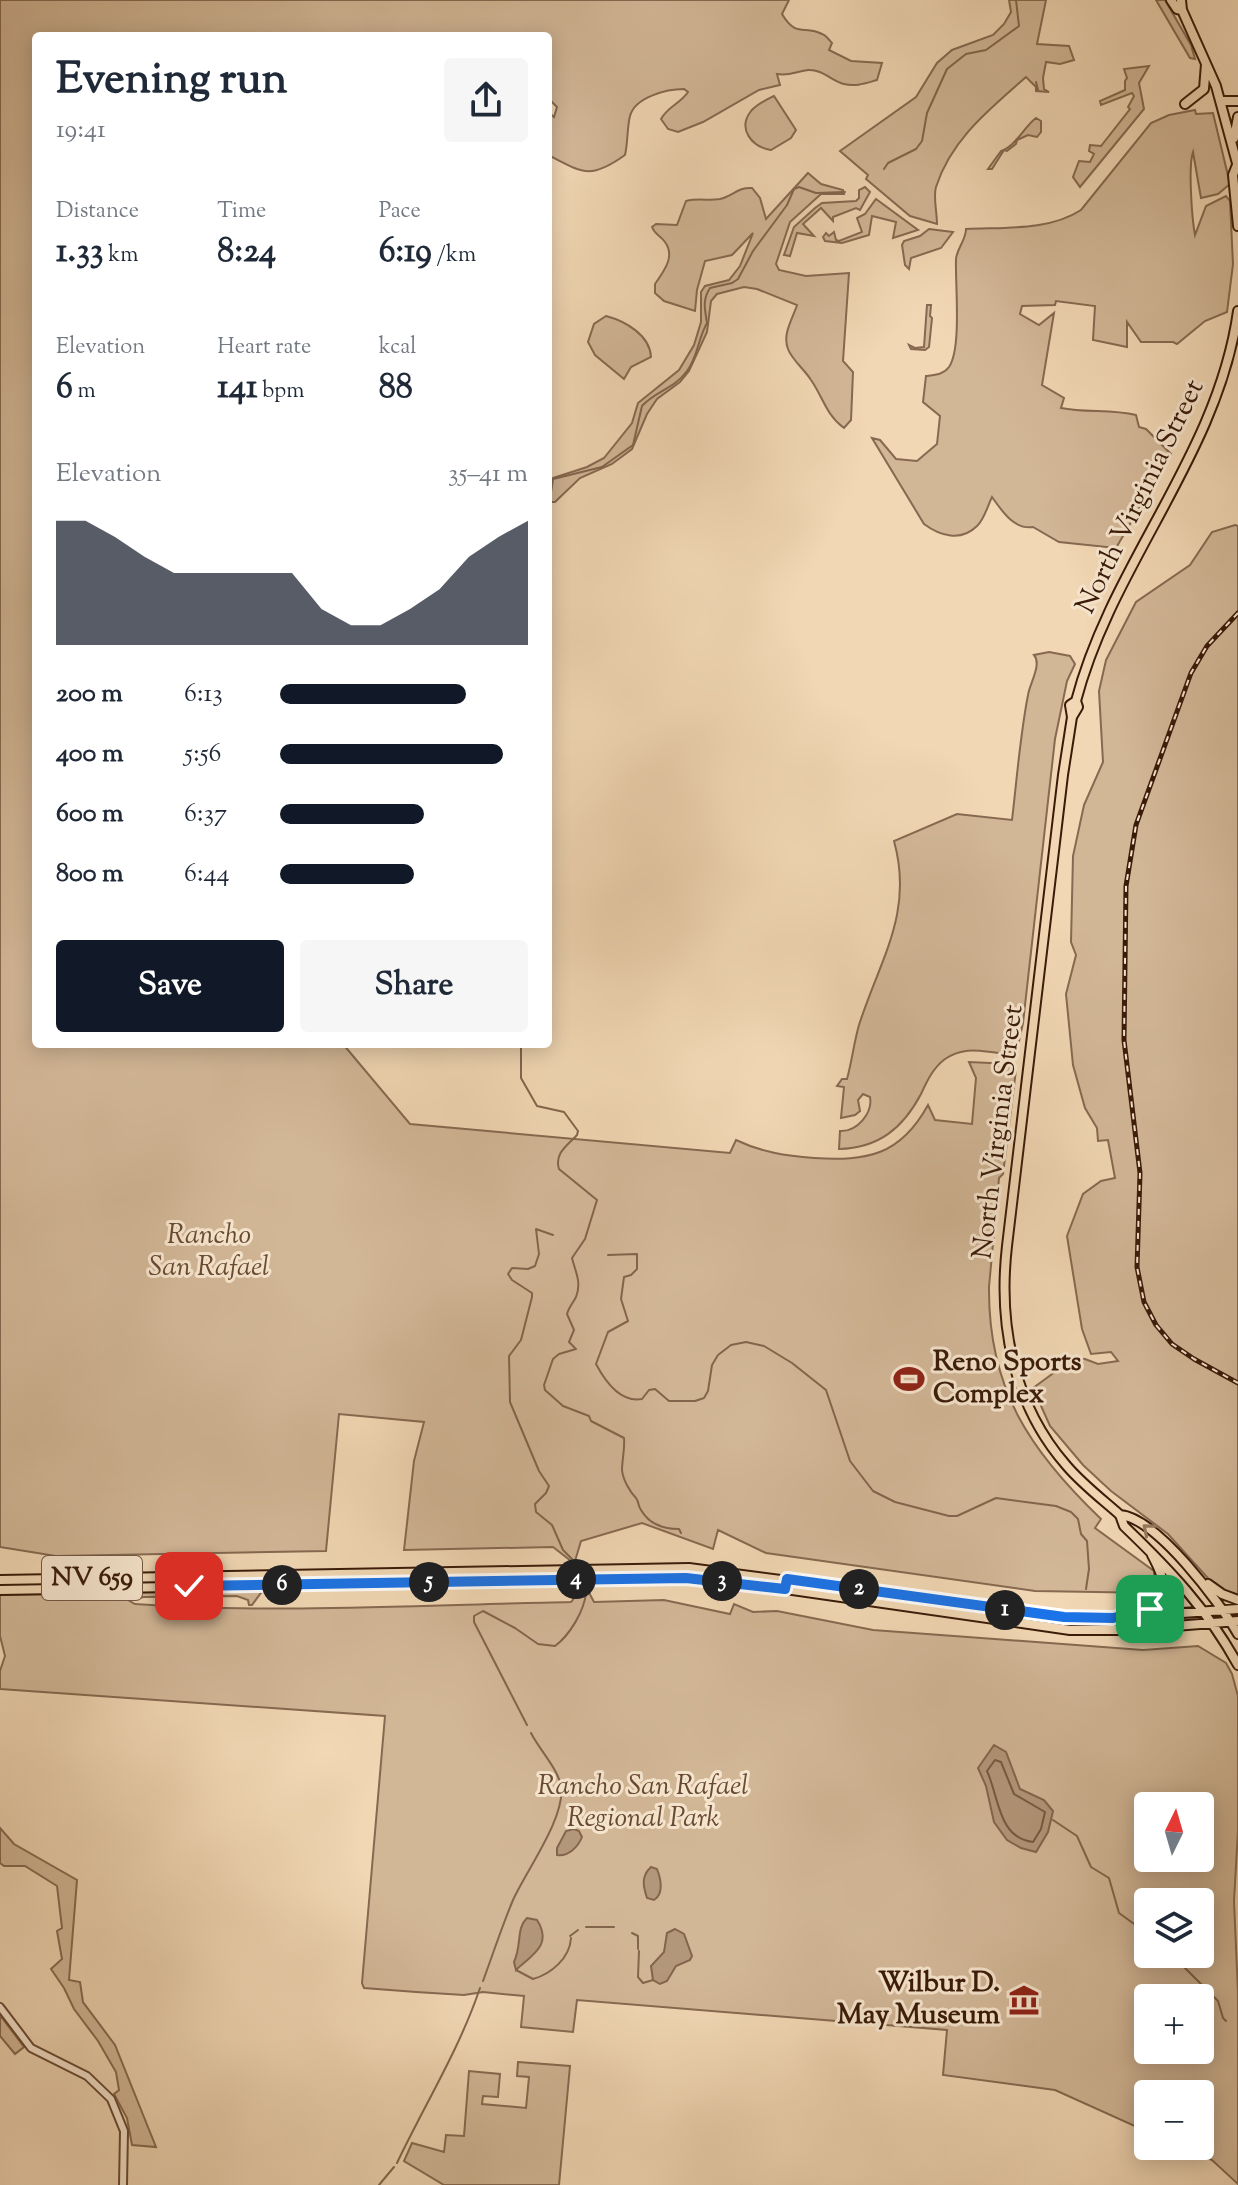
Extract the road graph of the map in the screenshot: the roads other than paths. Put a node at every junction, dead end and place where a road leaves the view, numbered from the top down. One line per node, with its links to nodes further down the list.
1 (1171, 0): 3 (main road)
2 (1181, 0): 3 (main road)
3 (1182, 10): 4 (main road)
4 (1206, 60): 5 (main road); 7 (main road)
5 (1221, 101): 6 (main road); 9 (main road)
6 (1238, 101)
7 (1185, 104)
8 (1238, 117): 9 (main road)
9 (1233, 147): 10 (main road)
10 (1237, 166): 11 (main road)
11 (1238, 226)
12 (1238, 311): 13 (main road, North Virginia Street)
13 (1120, 1515): 14 (main road, North Virginia Street); 15 (main road, North Virginia Street, one-way to 13)
14 (1147, 1547): 23 (main road, North Virginia Street); 24 (main road)
15 (1194, 1573): 20 (main road); 22 (main road, North Virginia Street)
16 (0, 1580): 17 (main road, NV 659)
17 (183, 1582): 18 (main road, NV 659); 19 (main road, NV 659)
18 (786, 1584): 24 (main road, NV 659); 26 (main road, NV 659)
19 (0, 1590)
20 (1238, 1600)
21 (1238, 1609): 22 (main road, NV 659)
22 (1222, 1611): 23 (main road, NV 659); 25 (main road, North Virginia Street)
23 (1206, 1612): 24 (main road, NV 659); 26 (main road, North Virginia Street)
24 (1113, 1618)
25 (1234, 1622): 26 (main road, NV 659); 27 (main road, North Virginia Street)
26 (1214, 1623): 28 (main road, North Virginia Street)
27 (1238, 1634)
28 (1238, 1665)
29 (0, 2007): 30 (street)
30 (123, 2185)

